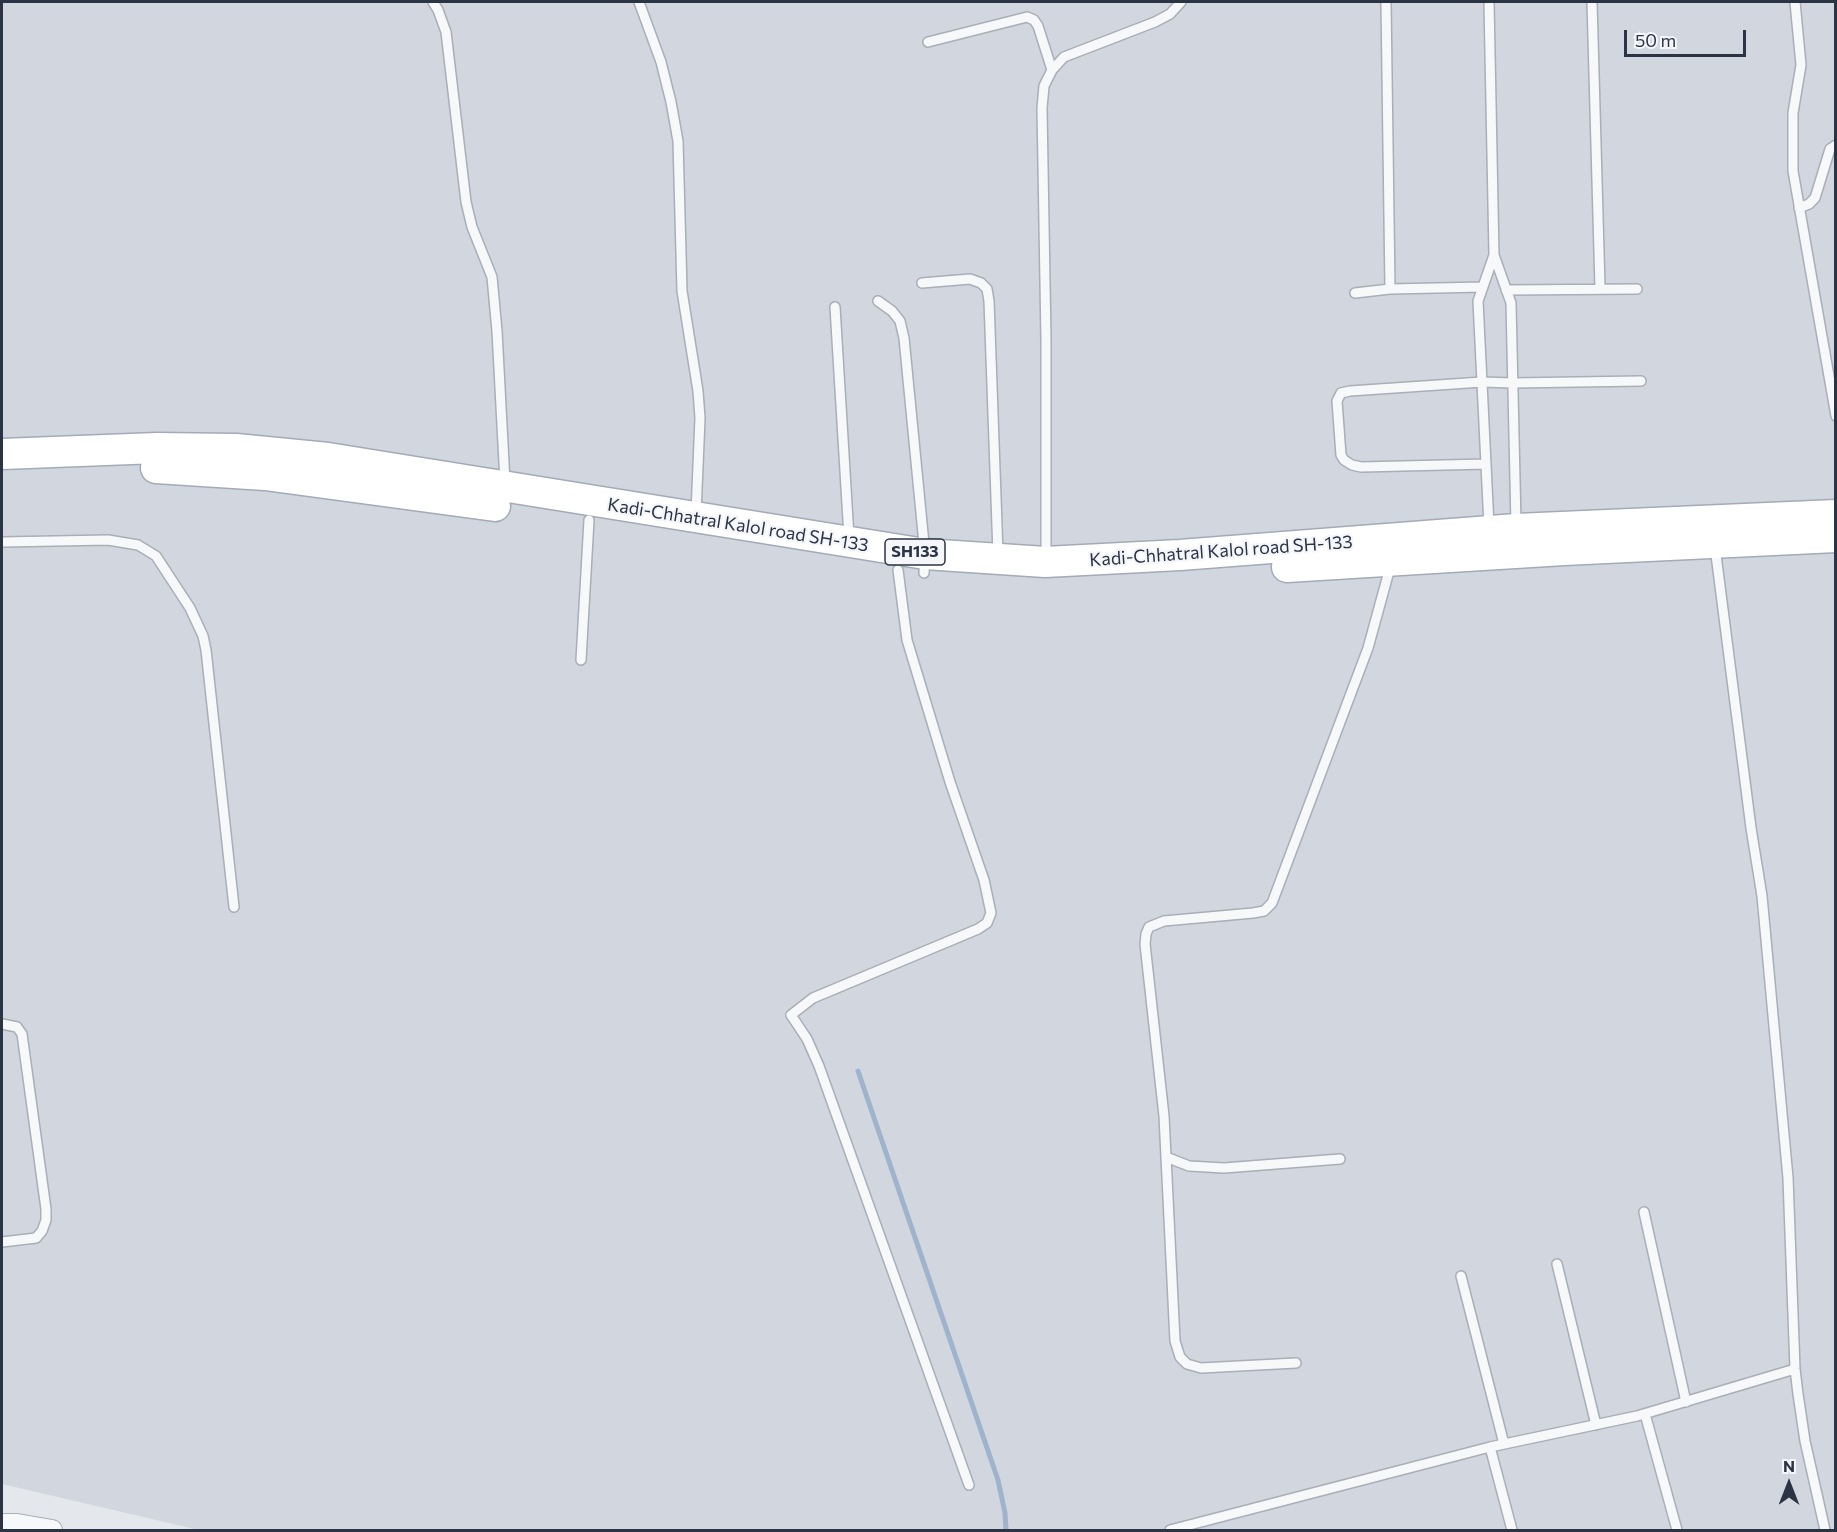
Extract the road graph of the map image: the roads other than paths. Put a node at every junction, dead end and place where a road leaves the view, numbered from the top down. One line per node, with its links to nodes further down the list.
1 (433, 2): 29 (lane)
2 (639, 2): 31 (lane)
3 (1181, 2): 9 (lane)
4 (1386, 2): 16 (lane)
5 (1489, 2): 12 (lane)
6 (1592, 2): 15 (lane)
7 (1795, 2): 11 (lane)
8 (928, 42): 9 (lane)
9 (1052, 70): 39 (lane)
10 (1836, 145): 11 (lane)
11 (1799, 208): 25 (lane)
12 (1494, 255): 14 (lane); 17 (lane)
13 (922, 283): 38 (lane)
14 (1483, 287): 16 (lane); 23 (lane)
15 (1600, 288): 17 (lane); 18 (lane)
16 (1390, 290): 19 (lane)
17 (1506, 290): 24 (lane)
18 (1637, 290)
19 (1354, 293)
20 (878, 301): 41 (lane)
21 (835, 307): 37 (lane)
22 (1641, 381): 24 (lane)
23 (1482, 382): 24 (lane); 27 (lane); 27 (lane)
24 (1513, 383): 33 (lane)
25 (1836, 416)
26 (2, 454): 29 (main road, Kadi-Chhatral Kalol road SH-133 / SH133)
27 (1486, 464): 33 (lane)
28 (2, 471): 32 (main road, Kadi-Chhatral Kalol road SH-133 / SH133)
29 (505, 488): 31 (main road, Kadi-Chhatral Kalol road SH-133 / SH133)
30 (1836, 514): 33 (main road, Kadi-Chhatral Kalol road SH-133 / SH133)
31 (696, 519): 37 (main road, Kadi-Chhatral Kalol road SH-133 / SH133)
32 (589, 520): 41 (main road, Kadi-Chhatral Kalol road SH-133 / SH133); 42 (lane)
33 (1502, 530): 39 (main road, Kadi-Chhatral Kalol road SH-133 / SH133)
34 (1836, 537): 36 (main road, Kadi-Chhatral Kalol road SH-133 / SH133)
35 (2, 542): 43 (lane)
36 (1714, 542): 40 (main road, Kadi-Chhatral Kalol road SH-133 / SH133); 52 (lane)
37 (849, 543): 41 (main road, Kadi-Chhatral Kalol road SH-133 / SH133)
38 (998, 560): 39 (main road, Kadi-Chhatral Kalol road SH-133 / SH133); 41 (main road, Kadi-Chhatral Kalol road SH-133 / SH133)
39 (1045, 562)
40 (1391, 562): 41 (main road, Kadi-Chhatral Kalol road SH-133 / SH133); 45 (lane)
41 (916, 565): 58 (lane)
42 (581, 660)
43 (234, 907)
44 (2, 1024): 48 (lane)
45 (1166, 1157): 46 (lane); 51 (lane)
46 (1340, 1159)
47 (1644, 1212): 53 (lane)
48 (2, 1242)
49 (1557, 1264): 55 (lane)
50 (1461, 1276): 56 (lane)
51 (1296, 1363)
52 (1795, 1369): 53 (lane); 64 (lane)
53 (1686, 1402): 54 (lane)
54 (1645, 1414): 55 (lane); 63 (lane)
55 (1596, 1425): 56 (lane)
56 (1504, 1444): 57 (lane)
57 (1490, 1447): 61 (lane); 62 (lane)
58 (969, 1485)
59 (2, 1524): 60 (street)
60 (52, 1530)
61 (1170, 1530)
62 (1512, 1530)
63 (1677, 1530)
64 (1825, 1530)

